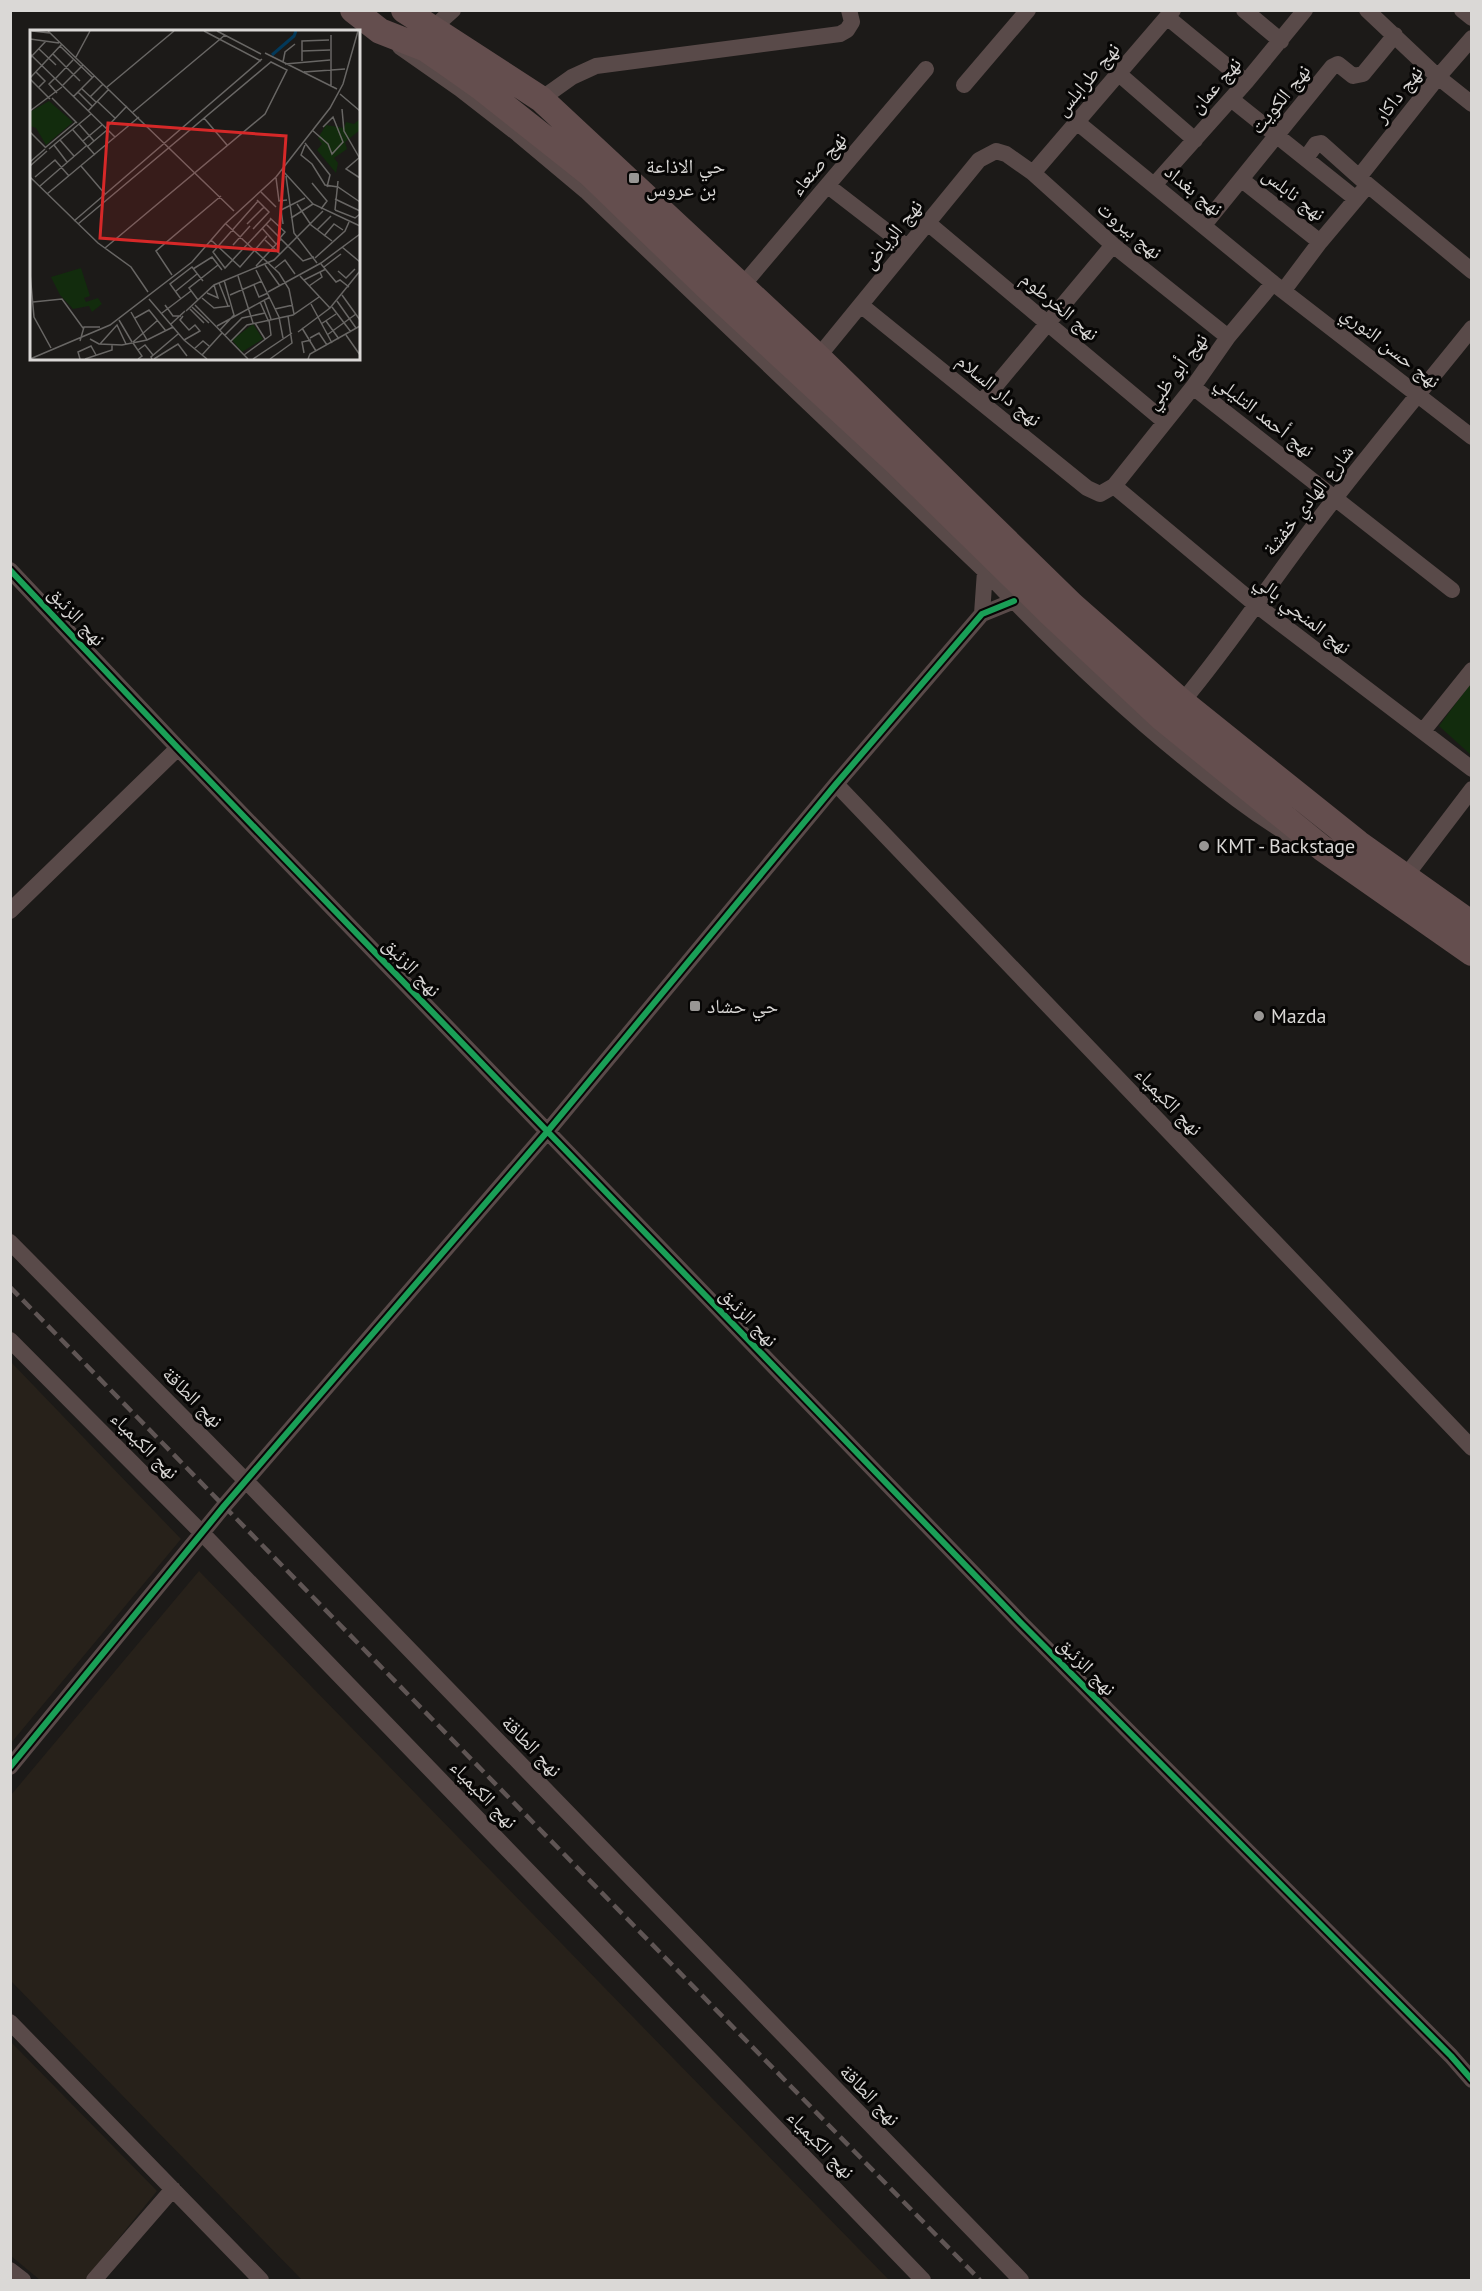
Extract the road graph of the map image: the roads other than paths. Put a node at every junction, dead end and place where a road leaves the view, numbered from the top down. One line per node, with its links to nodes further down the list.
1 (353, 10): 13 (highway)
2 (404, 10): 12 (highway)
3 (453, 10): 12 (street)
4 (849, 10): 22 (street)
5 (1028, 10): 21 (street)
6 (1244, 10): 16 (street)
7 (1305, 10): 16 (street, نهج عمان)
8 (1462, 10): 11 (street)
9 (1374, 12): 14 (street)
10 (1170, 14): 18 (street, نهج طرابلس); 20 (street)
11 (1472, 18)
12 (433, 28): 22 (highway)
13 (380, 31): 57 (street); 69 (highway)
14 (1395, 35): 19 (street); 26 (street, نهج الكويت)
15 (1472, 38): 19 (street, نهج داكار)
16 (1281, 41): 20 (street, نهج عمان)
17 (926, 69): 34 (street, نهج صنعاء)
18 (1119, 74): 25 (street, نهج طرابلس); 27 (street)
19 (1438, 77): 24 (street); 32 (street, نهج داكار)
20 (1246, 82): 23 (street, نهج عمان)
21 (964, 86)
22 (541, 99): 42 (highway)
23 (1231, 99): 26 (street); 27 (street, نهج عمان)
24 (1472, 104)
25 (1078, 123): 30 (street, نهج طرابلس); 33 (street, نهج بغداد)
26 (1277, 137): 29 (street); 31 (street, نهج الكويت)
27 (1195, 140): 33 (street, نهج عمان)
28 (1006, 154): 30 (street, نهج بيروت); 36 (street, نهج الرياض)
29 (1306, 158): 32 (street); 35 (street)
30 (1033, 173): 39 (street, نهج بيروت)
31 (1242, 180): 37 (street, نهج الكويت); 38 (street, نهج نابلس)
32 (1364, 181): 35 (street, نهج أبو ظبي); 41 (street)
33 (1155, 184): 37 (street, نهج بغداد)
34 (828, 186): 40 (street); 42 (street, نهج صنعاء)
35 (1356, 199): 38 (street, نهج أبو ظبي)
36 (929, 224): 40 (street, نهج الرياض); 45 (street, نهج الخرطوم)
37 (1204, 225): 43 (street, نهج بغداد)
38 (1320, 242): 43 (street, نهج أبو ظبي)
39 (1113, 245): 45 (street); 47 (street, نهج بيروت)
40 (907, 248): 44 (street, نهج الرياض)
41 (1472, 271)
42 (742, 286): 48 (highway)
43 (1279, 286): 47 (street, نهج أبو ظبي); 50 (street, نهج حسن النوري)
44 (862, 306): 48 (street, نهج الرياض); 51 (street, نهج دار السلام)
45 (1049, 324): 51 (street); 52 (street, نهج الخرطوم)
46 (1472, 328): 50 (street, شارع الهادي خفشة)
47 (1228, 337): 49 (street, نهج أبو ظبي)
48 (818, 357): 63 (highway)
49 (1193, 387): 52 (street, نهج أبو ظبي); 55 (street, نهج أحمد التليلي)
50 (1418, 395): 53 (street, نهج حسن النوري); 55 (street, شارع الهادي خفشة)
51 (982, 402): 54 (street, نهج دار السلام)
52 (1164, 421): 54 (street, نهج أبو ظبي)
53 (1472, 437)
54 (1114, 486): 60 (street, نهج المنجي بالي)
55 (1336, 497): 58 (street, نهج أحمد التليلي); 60 (street, شارع الهادي خفشة)
56 (10, 570): 65 (street, نهج الزئبق)
57 (985, 571): 59 (street); 61 (street)
58 (1452, 590)
59 (1014, 601): 61 (street); 69 (street)
60 (1255, 604): 63 (street, شارع الهادي خفشة); 64 (street, نهج المنجي بالي)
61 (982, 614): 67 (street)
62 (1472, 670): 64 (street)
63 (1182, 702): 70 (highway)
64 (1423, 731): 66 (street, نهج المنجي بالي)
65 (178, 748): 71 (street); 74 (street, نهج الزئبق)
66 (1472, 769)
67 (836, 784): 74 (street); 77 (street, نهج الكيمياء)
68 (1472, 789): 70 (street)
69 (1323, 848): 73 (highway)
70 (1405, 877): 72 (highway)
71 (10, 911)
72 (1472, 924)
73 (1472, 953)
74 (547, 1132): 78 (street); 82 (street, نهج الزئبق)
75 (10, 1242): 78 (street, نهج الطاقة)
76 (10, 1340): 79 (street, نهج الكيمياء)
77 (1472, 1448)
78 (246, 1481): 79 (street); 89 (street, نهج الطاقة)
79 (202, 1533): 80 (street); 85 (street, نهج الكيمياء)
80 (10, 1767)
81 (10, 2022): 83 (street)
82 (1472, 2080)
83 (172, 2189): 87 (street); 88 (street)
84 (10, 2270): 86 (street)
85 (913, 2277)
86 (23, 2280)
87 (94, 2280)
88 (261, 2280)
89 (1021, 2280)

